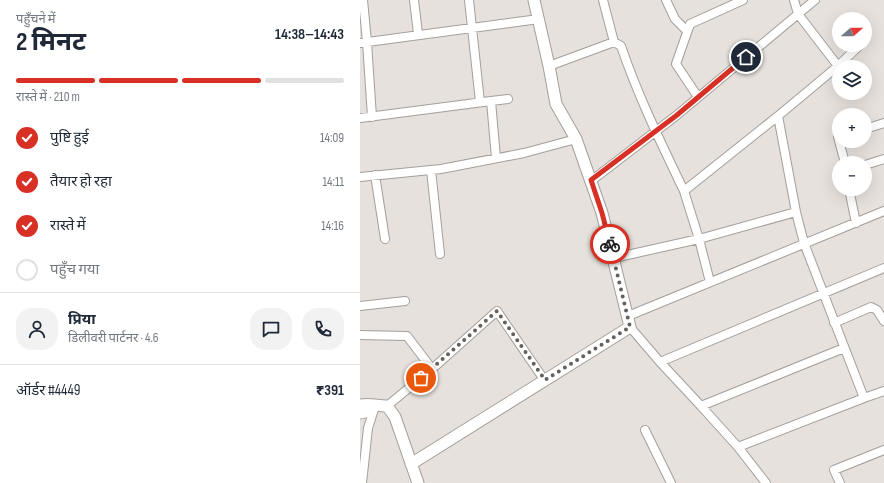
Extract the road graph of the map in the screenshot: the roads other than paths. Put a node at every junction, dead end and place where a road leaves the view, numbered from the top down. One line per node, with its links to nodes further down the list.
1 (363, 0): 15 (street)
2 (414, 0): 14 (street)
3 (469, 0): 12 (street)
4 (534, 0): 11 (street)
5 (603, 0): 16 (street)
6 (666, 0): 13 (street)
7 (743, 0): 13 (street)
8 (794, 0): 10 (street)
9 (815, 0): 10 (street)
10 (798, 14): 18 (street); 22 (street)
11 (539, 19): 12 (street); 20 (street)
12 (473, 28): 14 (street); 25 (street)
13 (687, 31): 22 (street)
14 (418, 34): 15 (street)
15 (364, 42): 27 (street)
16 (614, 42): 20 (street); 31 (street)
17 (853, 52): 19 (street)
18 (833, 60)
19 (844, 60)
20 (549, 66): 32 (street)
21 (832, 71): 26 (street)
22 (698, 97): 31 (street)
23 (508, 99): 24 (street)
24 (492, 100): 25 (street); 33 (street)
25 (480, 102): 27 (street)
26 (778, 116): 40 (street); 43 (street)
27 (372, 117): 28 (street)
28 (360, 118)
29 (884, 123): 30 (street)
30 (872, 127)
31 (655, 132): 39 (street); 40 (street)
32 (576, 140): 33 (street); 39 (street)
33 (496, 158): 36 (street)
34 (884, 159): 35 (street)
35 (872, 163)
36 (432, 170): 37 (street); 48 (street)
37 (375, 175): 38 (street); 45 (street)
38 (360, 177)
39 (591, 180): 49 (street)
40 (684, 191): 46 (street)
41 (850, 196): 44 (street)
42 (884, 211): 44 (street)
43 (796, 212): 46 (street); 47 (street)
44 (856, 223): 47 (street)
45 (385, 239)
46 (699, 239): 49 (street); 51 (street)
47 (804, 243): 51 (street); 52 (street)
48 (440, 254)
49 (614, 258): 55 (street)
50 (884, 268): 52 (street)
51 (710, 282): 55 (street)
52 (823, 293): 57 (street); 60 (street)
53 (405, 301): 54 (street)
54 (360, 306)
55 (629, 321): 60 (street); 62 (street)
56 (884, 321): 57 (street)
57 (834, 323): 59 (street)
58 (360, 335): 61 (street)
59 (844, 348): 64 (street); 68 (street)
60 (660, 362): 68 (street)
61 (432, 369): 62 (street); 67 (street)
62 (545, 380): 74 (street)
63 (884, 391): 64 (street)
64 (864, 398): 71 (street)
65 (360, 405): 66 (street)
66 (375, 406): 67 (street); 69 (street); 73 (street)
67 (387, 406): 74 (street)
68 (701, 406): 71 (street)
69 (360, 413)
70 (645, 430): 77 (street)
71 (738, 447): 78 (street)
72 (884, 450): 79 (street)
73 (362, 461): 75 (street)
74 (412, 464): 76 (street)
75 (362, 483)
76 (418, 483)
77 (671, 483)
78 (766, 483)
79 (840, 483)

